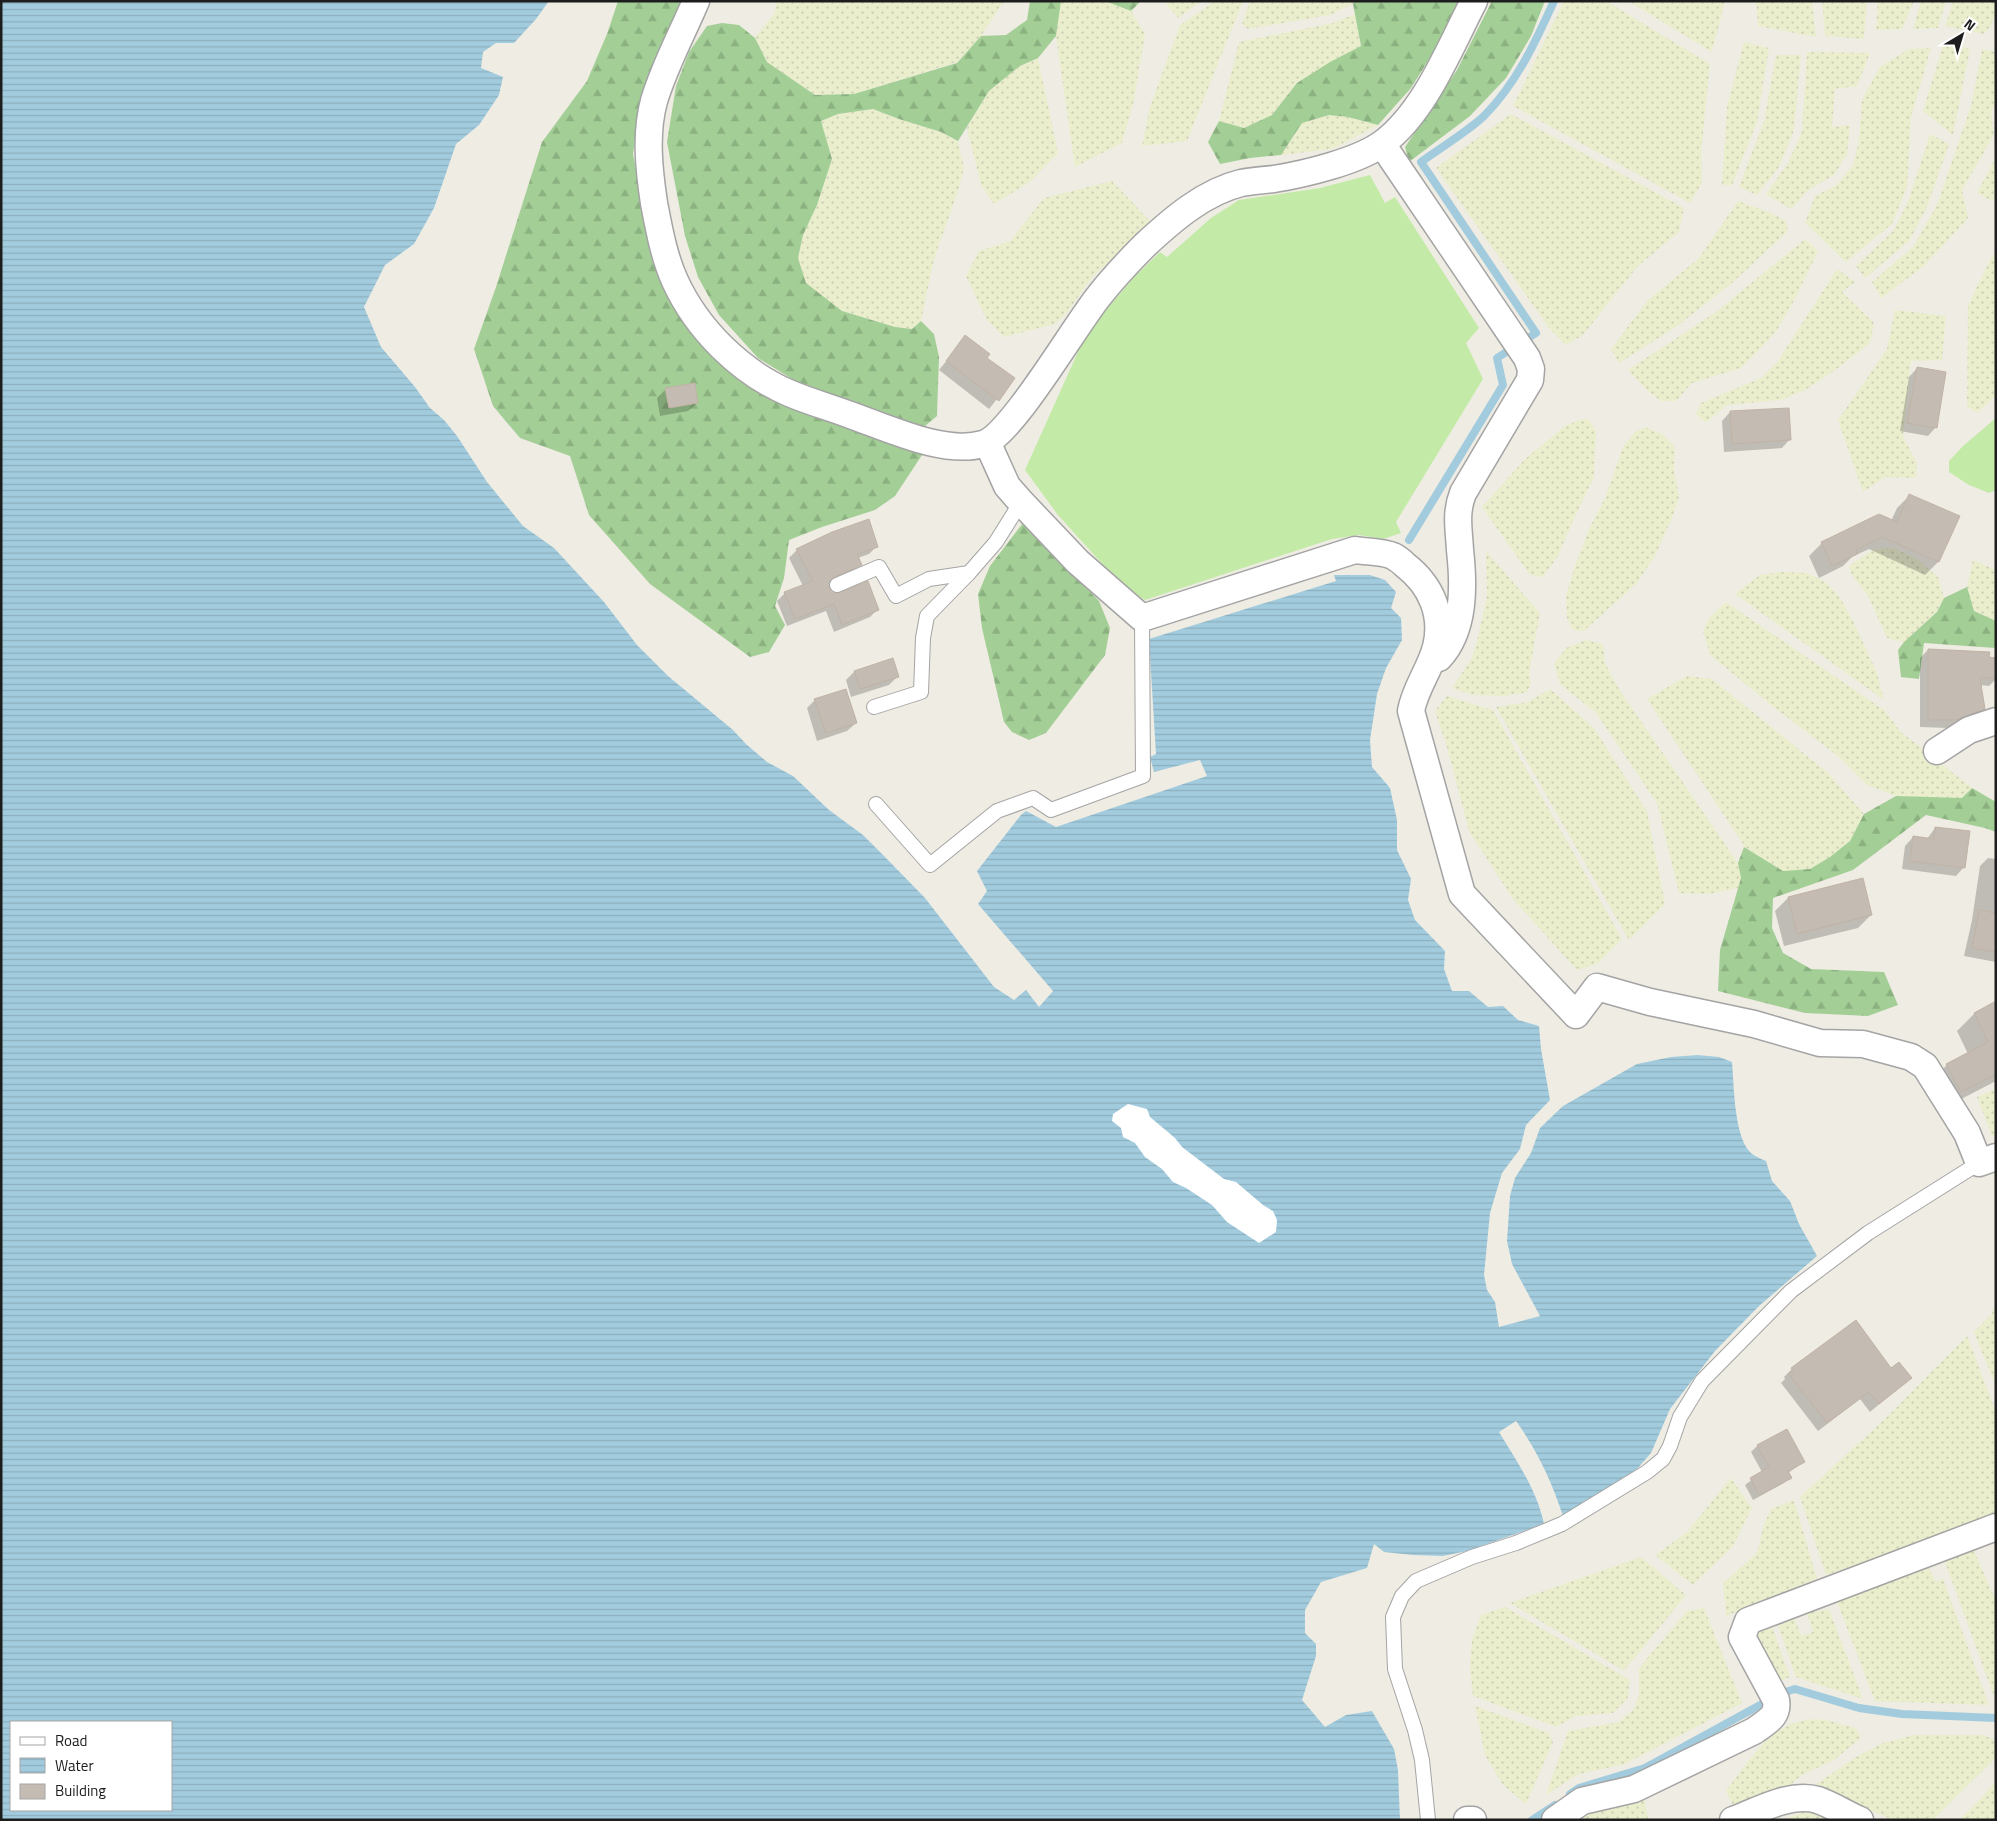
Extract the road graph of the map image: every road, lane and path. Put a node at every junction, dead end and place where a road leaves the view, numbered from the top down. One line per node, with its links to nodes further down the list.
1 (696, 1): 4 (street)
2 (1474, 1): 3 (street)
3 (1382, 144): 4 (street); 9 (street)
4 (988, 444): 5 (street)
5 (1021, 502): 6 (lane); 8 (street)
6 (969, 573): 7 (lane); 10 (lane)
7 (837, 585)
8 (1142, 618): 9 (street); 13 (lane)
9 (1427, 672): 14 (street)
10 (874, 707)
11 (1996, 721): 12 (street)
12 (1937, 751)
13 (876, 804)
14 (1987, 1160): 16 (lane)
15 (1996, 1527): 19 (street)
16 (1428, 1820)
17 (1467, 1820): 18 (street)
18 (1473, 1820)
19 (1555, 1820)
20 (1733, 1820): 21 (street)
21 (1860, 1820)

